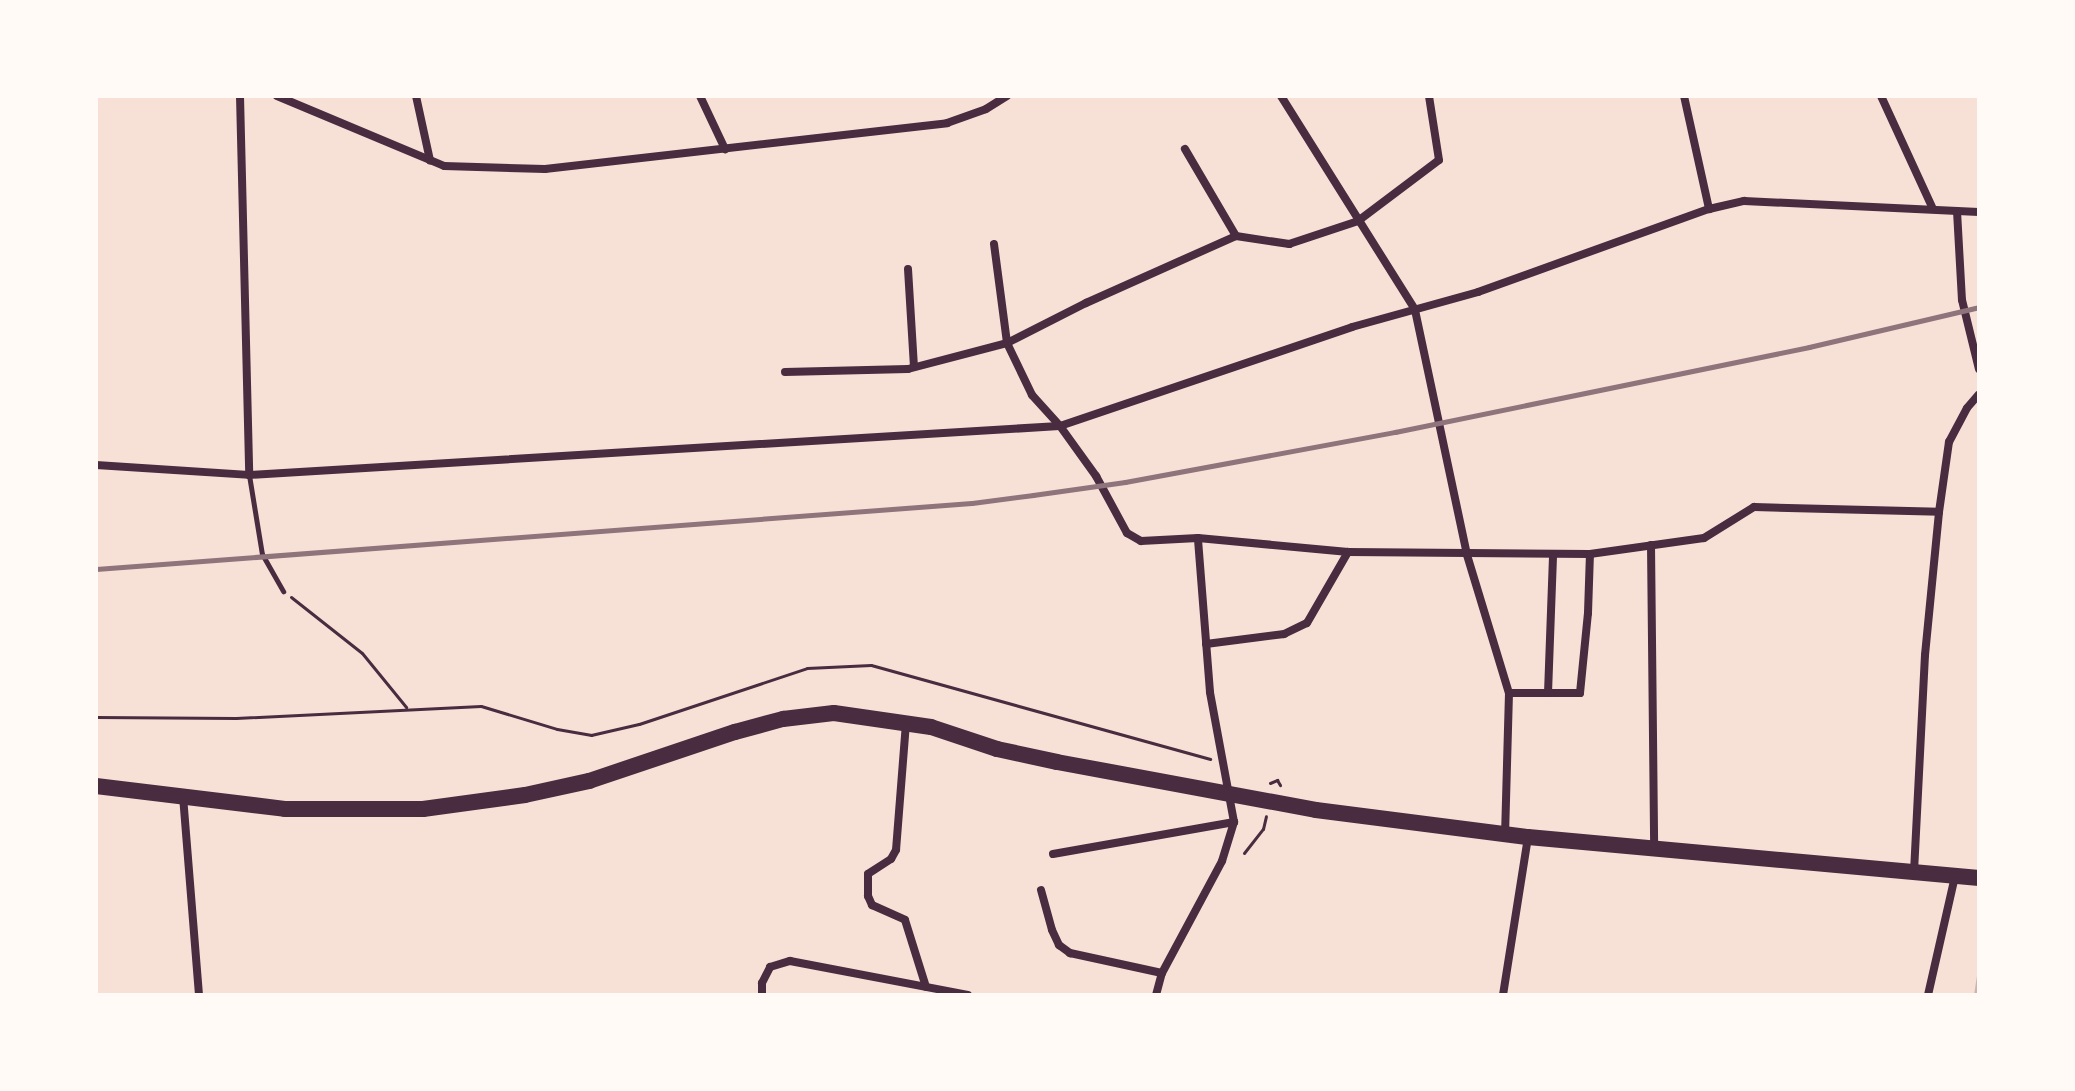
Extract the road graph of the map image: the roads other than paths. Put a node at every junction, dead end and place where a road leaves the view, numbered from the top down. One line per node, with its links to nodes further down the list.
1 (240, 96): 29 (street)
2 (277, 96): 12 (street)
3 (416, 96): 12 (street)
4 (700, 96): 10 (street)
5 (1007, 96): 10 (street)
6 (1281, 96): 17 (street)
7 (1429, 96): 17 (street)
8 (1684, 96): 13 (street)
9 (1881, 96): 14 (street)
10 (725, 149): 12 (street)
11 (1185, 149): 18 (street)
12 (430, 160)
13 (1709, 209): 14 (street); 21 (street)
14 (1933, 209): 15 (street)
15 (1957, 211): 16 (street); 24 (street)
16 (1979, 212)
17 (1358, 221): 18 (street); 21 (street)
18 (1236, 236): 22 (street)
19 (994, 244): 22 (street)
20 (908, 269): 23 (street)
21 (1415, 310): 27 (street); 36 (street)
22 (1007, 343): 23 (street); 27 (street)
23 (914, 367): 25 (street)
24 (1979, 369)
25 (785, 372)
26 (1979, 394): 30 (street)
27 (1060, 426): 29 (street); 31 (street)
28 (96, 465): 29 (street)
29 (249, 475): 37 (lane)
30 (1939, 512): 32 (street); 50 (street)
31 (1198, 538): 33 (street); 38 (street)
32 (1651, 545): 35 (street); 48 (street)
33 (1348, 552): 36 (street); 38 (street)
34 (1553, 554): 35 (street); 36 (street); 40 (street)
35 (1590, 554): 40 (street)
36 (1467, 555): 39 (street)
37 (283, 591)
38 (1206, 644): 43 (street)
39 (1509, 693): 40 (street); 46 (street)
40 (1548, 693)
41 (906, 723): 43 (highway); 44 (highway); 55 (street)
42 (96, 786): 44 (highway)
43 (1231, 794): 45 (street); 46 (highway)
44 (183, 795): 56 (street)
45 (1234, 822): 49 (street); 54 (street)
46 (1505, 834): 47 (highway)
47 (1528, 837): 48 (highway); 60 (street)
48 (1654, 850): 50 (highway)
49 (1053, 854)
50 (1914, 872): 51 (highway)
51 (1955, 875): 52 (highway); 61 (street)
52 (1979, 878)
53 (1041, 890): 54 (street)
54 (1162, 973): 59 (street)
55 (926, 987): 57 (street); 58 (street)
56 (199, 995)
57 (762, 995)
58 (968, 995)
59 (1156, 995)
60 (1503, 995)
61 (1928, 995)

